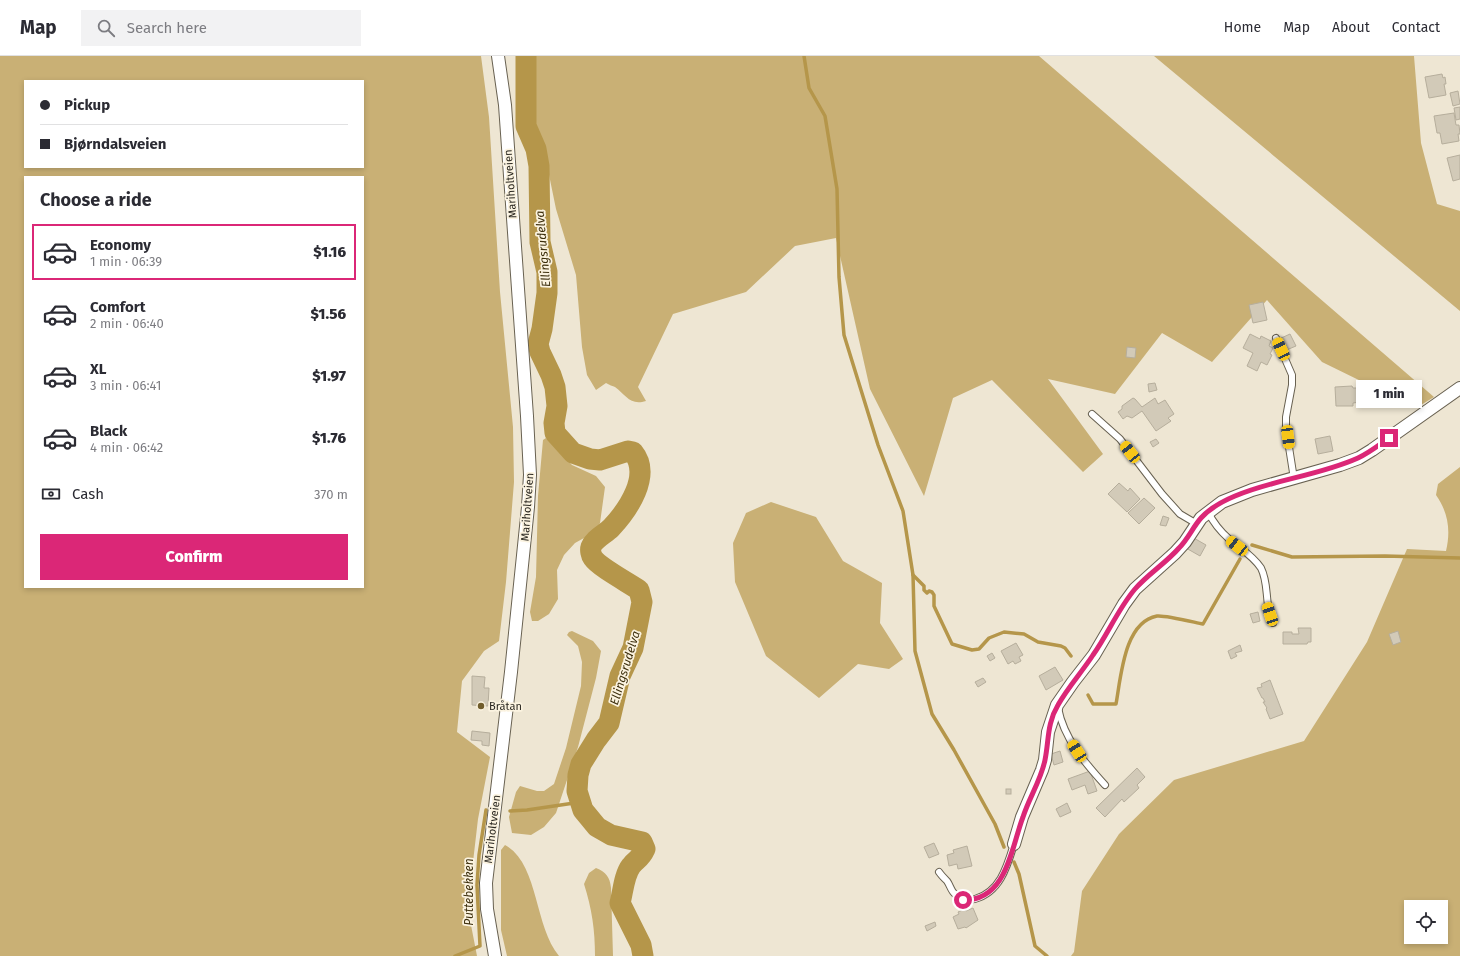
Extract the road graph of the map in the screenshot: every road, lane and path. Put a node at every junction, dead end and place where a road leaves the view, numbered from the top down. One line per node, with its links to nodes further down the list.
1 (498, 56): 13 (street, Mariholtveien)
2 (1276, 338): 5 (lane)
3 (1460, 388): 5 (street)
4 (1092, 414): 7 (lane)
5 (1294, 479): 6 (street)
6 (1208, 512): 7 (street); 8 (lane)
7 (1197, 524): 9 (street)
8 (1273, 623)
9 (1057, 705): 10 (lane); 11 (street)
10 (1105, 785)
11 (1014, 844): 12 (lane)
12 (938, 872)
13 (495, 956)

